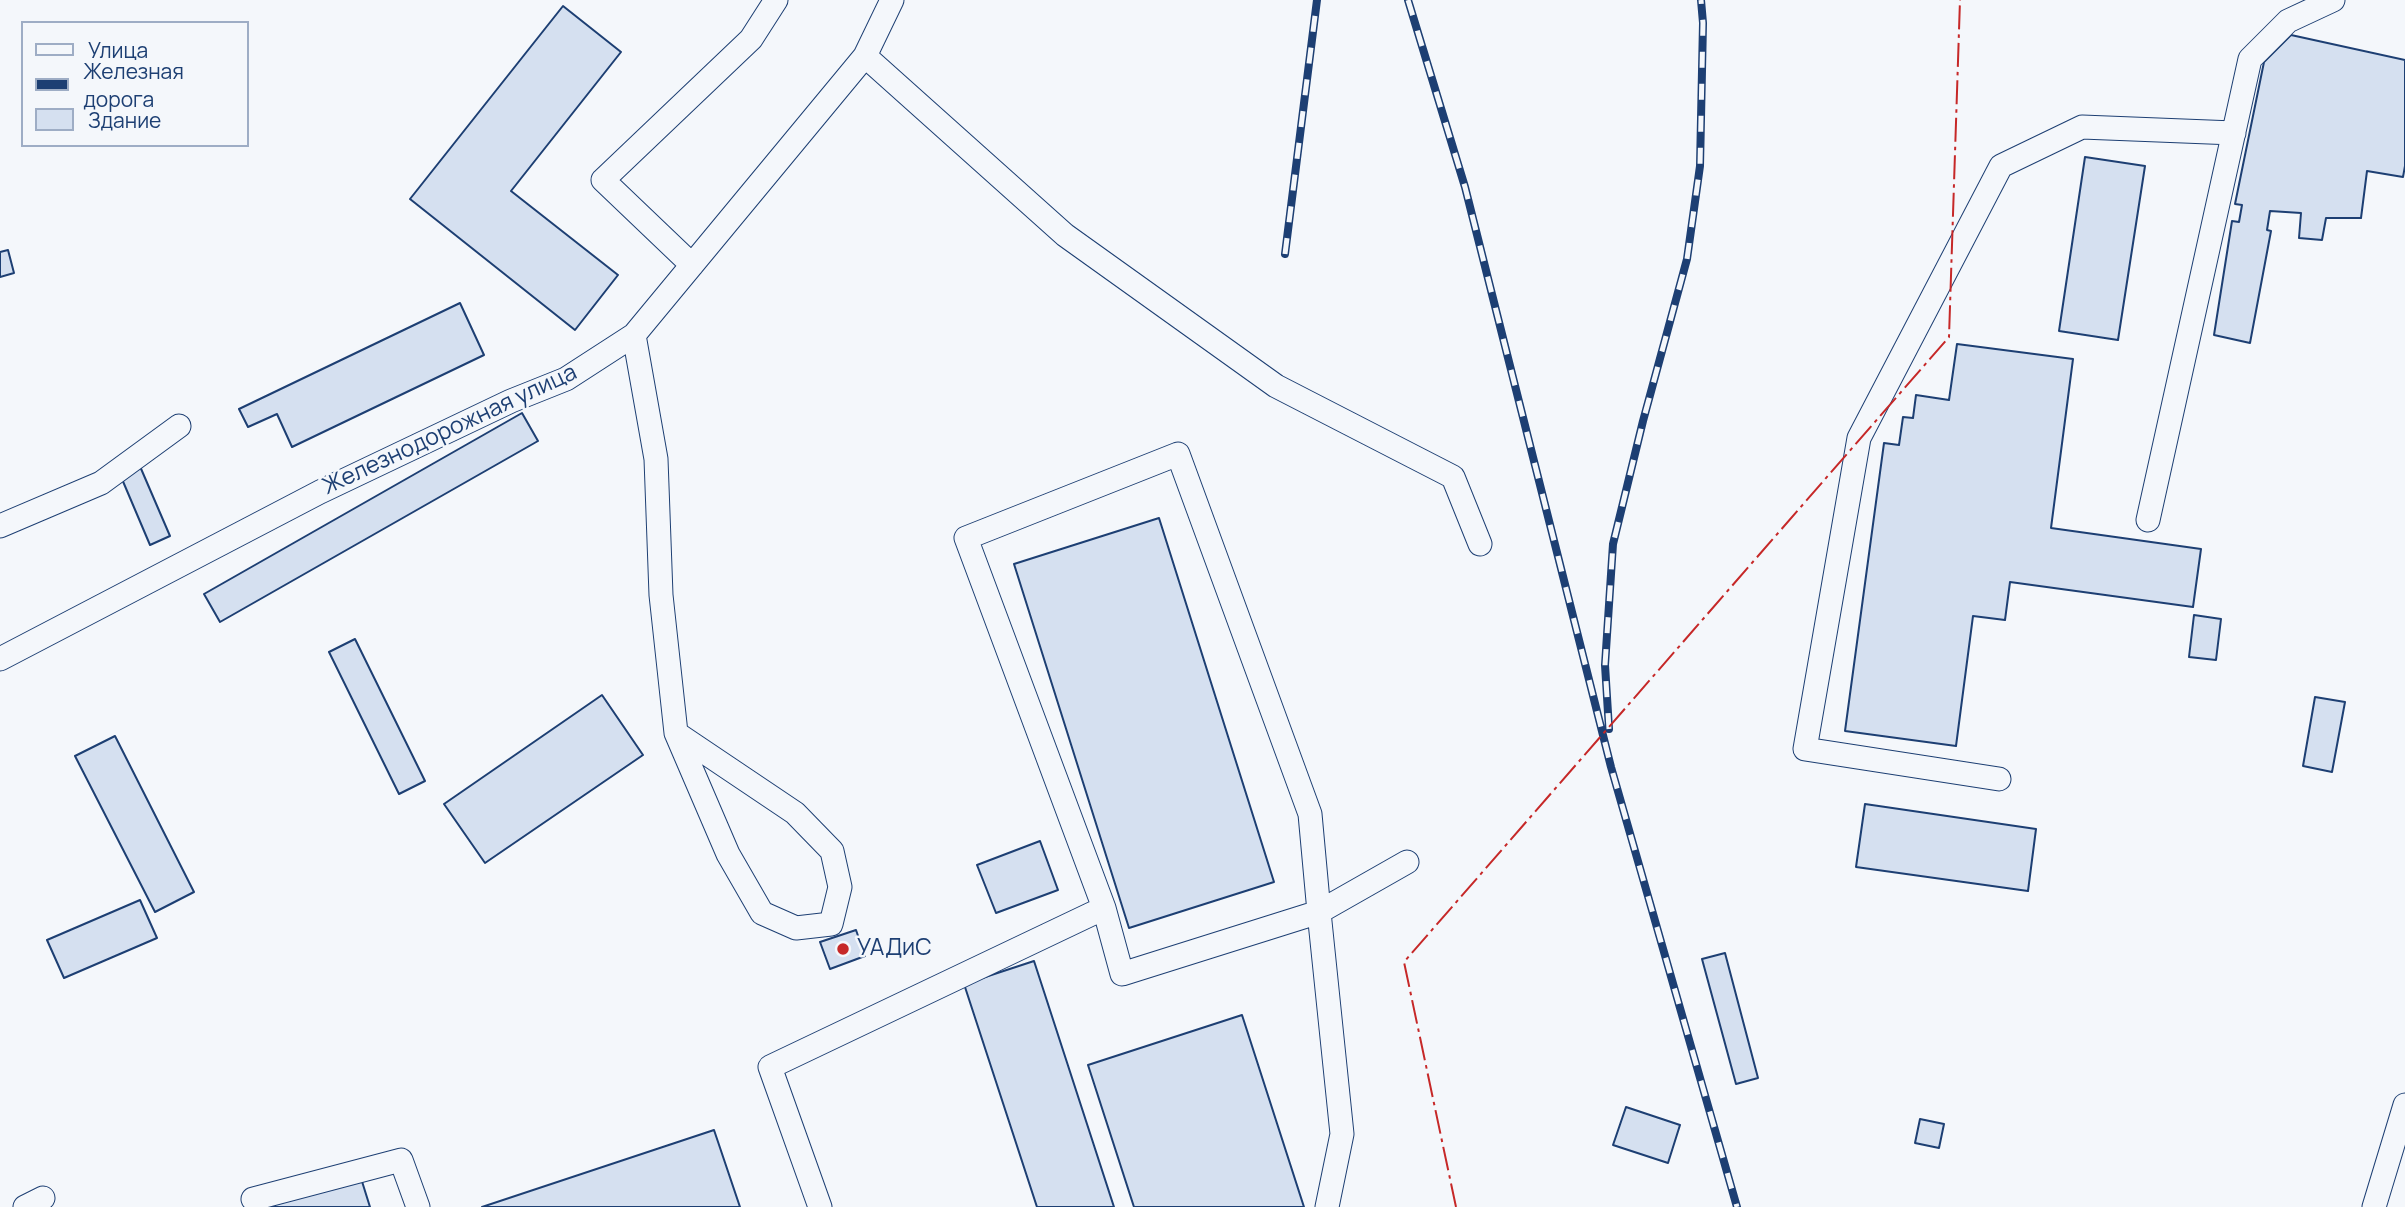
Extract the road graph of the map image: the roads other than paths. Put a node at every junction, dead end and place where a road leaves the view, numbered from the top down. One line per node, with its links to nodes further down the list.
1 (776, 0): 6 (street)
2 (892, 0): 4 (street, Железнодорожная улица)
3 (2333, 0): 5 (street)
4 (865, 56): 6 (street, Железнодорожная улица); 11 (street)
5 (2234, 133): 9 (street); 14 (street)
6 (692, 265): 7 (street, Железнодорожная улица)
7 (634, 335): 12 (street, Железнодорожная улица); 13 (street)
8 (179, 426): 10 (street)
9 (2147, 520)
10 (0, 526)
11 (1480, 544)
12 (0, 659)
13 (676, 733): 13 (street)
14 (1999, 779)
15 (1407, 862): 17 (street)
16 (1104, 908): 17 (street); 17 (street); 21 (street)
17 (1319, 912): 22 (street)
18 (2405, 1105): 23 (street)
19 (253, 1199): 20 (street)
20 (418, 1207)
21 (820, 1207)
22 (1326, 1207)
23 (2374, 1207)

